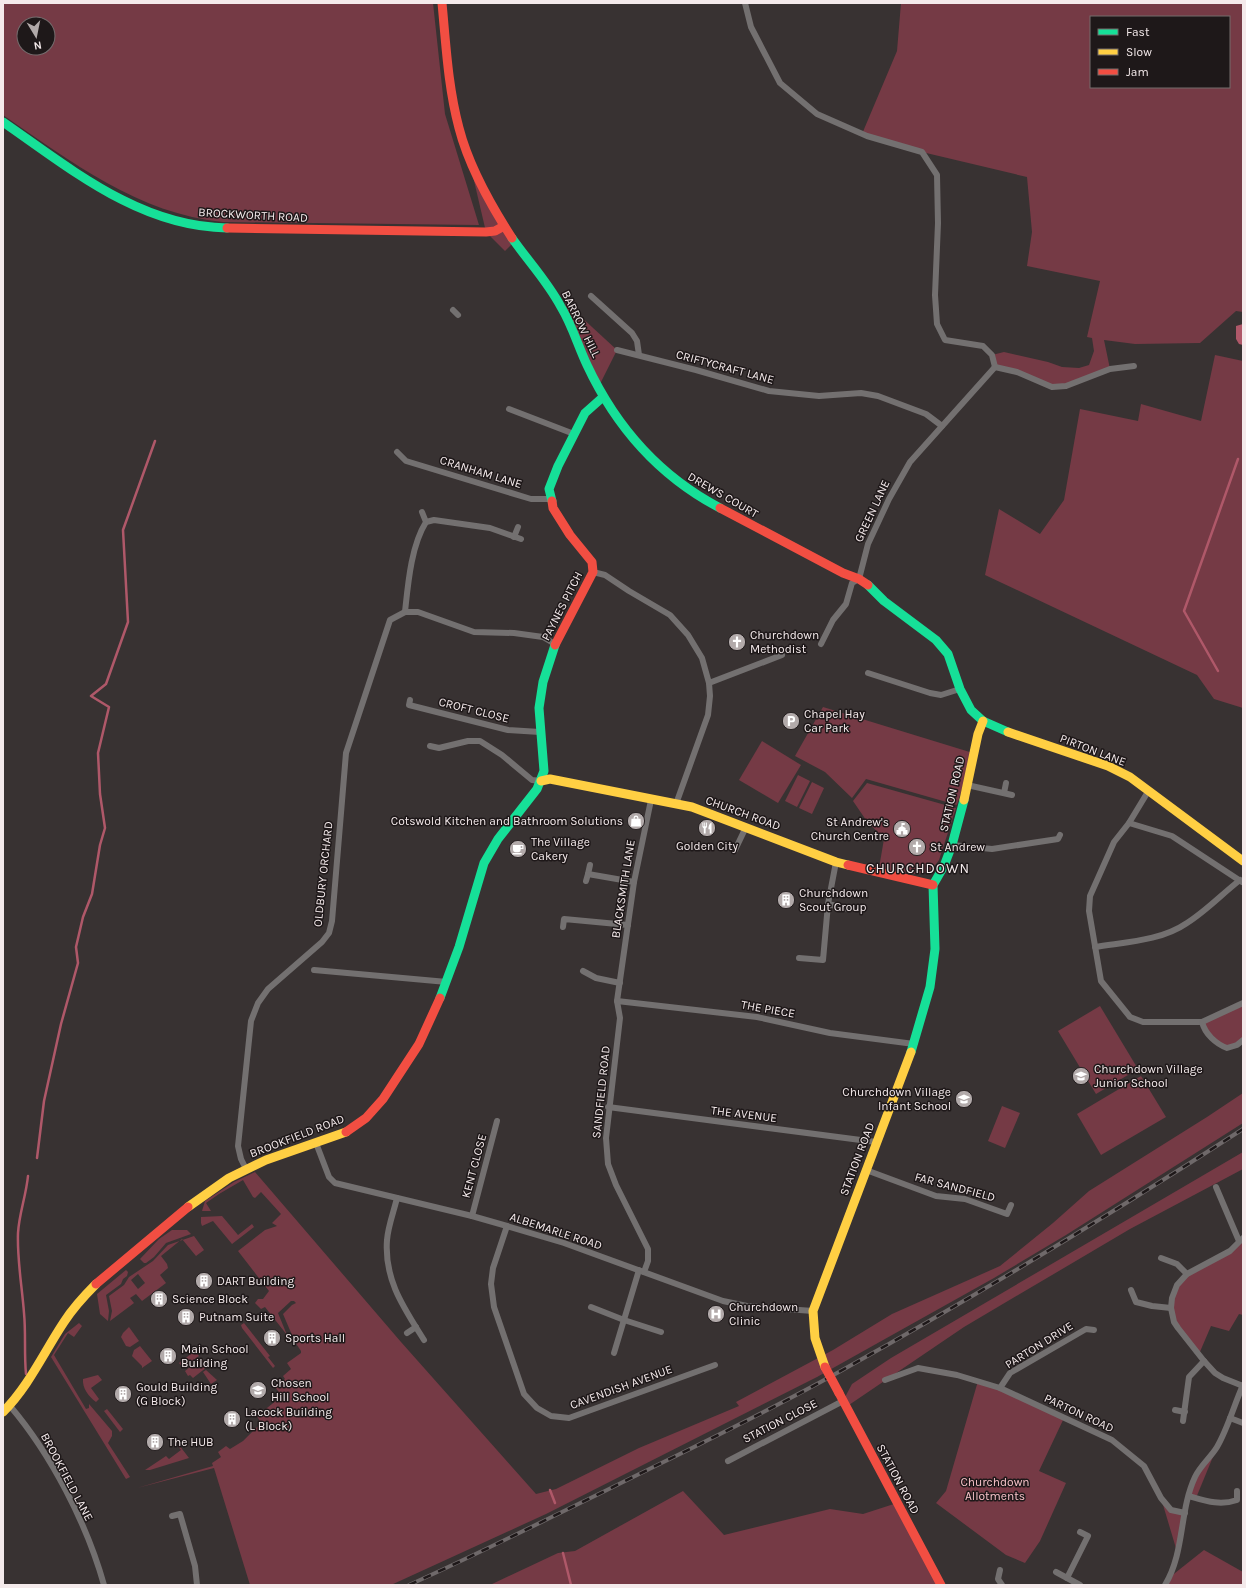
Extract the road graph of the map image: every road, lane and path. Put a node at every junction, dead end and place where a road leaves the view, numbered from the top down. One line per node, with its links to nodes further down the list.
1 (442, 3): 4 (street, BARROW HILL)
2 (745, 3): 11 (street)
3 (3, 122): 4 (street, BROCKWORTH ROAD)
4 (504, 226): 12 (street, BARROW HILL)
5 (591, 296): 9 (street)
6 (453, 310): 7 (street)
7 (458, 315)
8 (617, 350): 9 (street, CRIFTYCRAFT LANE)
9 (639, 355): 14 (street, CRIFTYCRAFT LANE)
10 (1134, 366): 11 (street)
11 (995, 367): 14 (street, GREEN LANE)
12 (603, 397): 15 (street); 22 (street, DREWS COURT)
13 (510, 409): 15 (street)
14 (942, 426): 22 (street, GREEN LANE)
15 (574, 434): 17 (street)
16 (397, 452): 17 (street, CRANHAM LANE)
17 (550, 499): 21 (street, PAYNES PITCH)
18 (422, 512): 19 (street)
19 (426, 522): 20 (street); 23 (street)
20 (518, 527)
21 (593, 572): 24 (street, PAYNES PITCH); 28 (street)
22 (859, 579): 25 (street, GREEN LANE); 29 (street)
23 (405, 612): 24 (street); 74 (street, OLDBURY ORCHARD)
24 (555, 644): 32 (street, PAYNES PITCH)
25 (821, 644)
26 (782, 654): 28 (street)
27 (868, 673): 29 (street)
28 (709, 683): 41 (street)
29 (960, 689): 31 (street)
30 (410, 700): 32 (street, CROFT CLOSE)
31 (983, 721): 36 (street, STATION ROAD); 37 (street, PIRTON LANE)
32 (540, 732): 34 (street, PAYNES PITCH)
33 (430, 746): 34 (street)
34 (541, 781): 40 (street, CHURCH ROAD); 63 (street, BROOKFIELD ROAD)
35 (1006, 783): 38 (street)
36 (967, 785): 38 (street); 44 (street, STATION ROAD)
37 (1149, 790): 42 (street); 47 (street, PIRTON LANE)
38 (1004, 793): 39 (street)
39 (1012, 795)
40 (651, 800): 41 (street, CHURCH ROAD); 53 (street, BLACKSMITH LANE)
41 (676, 804): 43 (street, CHURCH ROAD)
42 (1129, 823): 52 (street); 59 (street)
43 (746, 827): 46 (street); 48 (street, CHURCH ROAD)
44 (952, 845): 45 (street); 54 (street, STATION ROAD)
45 (1061, 847)
46 (735, 850)
47 (1243, 861)
48 (836, 862): 54 (street, CHURCH ROAD); 55 (street)
49 (590, 866): 50 (street)
50 (588, 874): 51 (street); 53 (street)
51 (586, 881)
52 (1241, 881): 59 (street)
53 (634, 882): 57 (street, BLACKSMITH LANE)
54 (933, 885): 69 (street, STATION ROAD)
55 (828, 904): 56 (street); 60 (street)
56 (849, 909)
57 (628, 926): 58 (street); 64 (street, BLACKSMITH LANE)
58 (563, 927)
59 (1095, 947): 67 (street)
60 (798, 958)
61 (314, 970): 63 (street)
62 (583, 971): 64 (street)
63 (446, 982): 73 (street, BROOKFIELD ROAD)
64 (620, 982): 65 (street, BLACKSMITH LANE)
65 (617, 1000): 69 (street, THE PIECE); 70 (street, SANDFIELD ROAD)
66 (1243, 1003): 67 (street)
67 (1202, 1022): 68 (street)
68 (1243, 1040)
69 (914, 1044): 72 (street, STATION ROAD)
70 (608, 1107): 72 (street, THE AVENUE); 83 (street, SANDFIELD ROAD)
71 (497, 1122): 79 (street, KENT CLOSE)
72 (876, 1142): 75 (street, STATION ROAD)
73 (316, 1143): 74 (street, BROOKFIELD ROAD); 77 (street, ALBEMARLE ROAD)
74 (246, 1169): 102 (street, BROOKFIELD ROAD)
75 (866, 1170): 78 (street, FAR SANDFIELD); 88 (street, STATION ROAD)
76 (1216, 1187): 81 (street)
77 (397, 1198): 79 (street, ALBEMARLE ROAD); 90 (street)
78 (1011, 1205)
79 (472, 1216): 80 (street, ALBEMARLE ROAD)
80 (507, 1226): 83 (street, ALBEMARLE ROAD); 97 (street, CAVENDISH AVENUE)
81 (1241, 1239): 84 (street)
82 (1161, 1258): 84 (street)
83 (642, 1271): 88 (street, ALBEMARLE ROAD); 89 (street, SANDFIELD ROAD)
84 (1187, 1274): 87 (street)
85 (1131, 1290): 87 (street)
86 (590, 1307): 89 (street)
87 (1171, 1308): 96 (street)
88 (813, 1311): 101 (street, STATION ROAD, bridge)
89 (624, 1320): 92 (street); 95 (street, SANDFIELD ROAD)
90 (416, 1327): 93 (street); 94 (street)
91 (1094, 1330): 100 (street, PARTON DRIVE)
92 (661, 1332)
93 (407, 1333)
94 (424, 1340)
95 (614, 1353)
96 (1204, 1361): 99 (street); 104 (street)
97 (715, 1365)
98 (885, 1380): 100 (street, PARTON ROAD)
99 (1243, 1385): 105 (street)
100 (1000, 1388): 113 (street, PARTON ROAD)
101 (843, 1401): 108 (street, STATION CLOSE); 122 (street, STATION ROAD)
102 (7, 1409): 120 (street, BROOKFIELD LANE)
103 (1175, 1410): 104 (street)
104 (1184, 1412): 106 (street)
105 (1230, 1418): 107 (street); 110 (street)
106 (1183, 1422)
107 (1243, 1423)
108 (728, 1460)
109 (1238, 1491): 111 (street)
110 (1189, 1496): 111 (street); 113 (street)
111 (1237, 1500): 112 (street)
112 (1243, 1505)
113 (1185, 1513): 124 (street)
114 (172, 1516): 121 (street)
115 (1080, 1532): 118 (street)
116 (1000, 1570): 119 (street)
117 (1056, 1572): 118 (street)
118 (1067, 1578): 123 (street)
119 (998, 1583)
120 (104, 1585)
121 (196, 1585)
122 (941, 1585)
123 (1080, 1585)
124 (1165, 1585)

